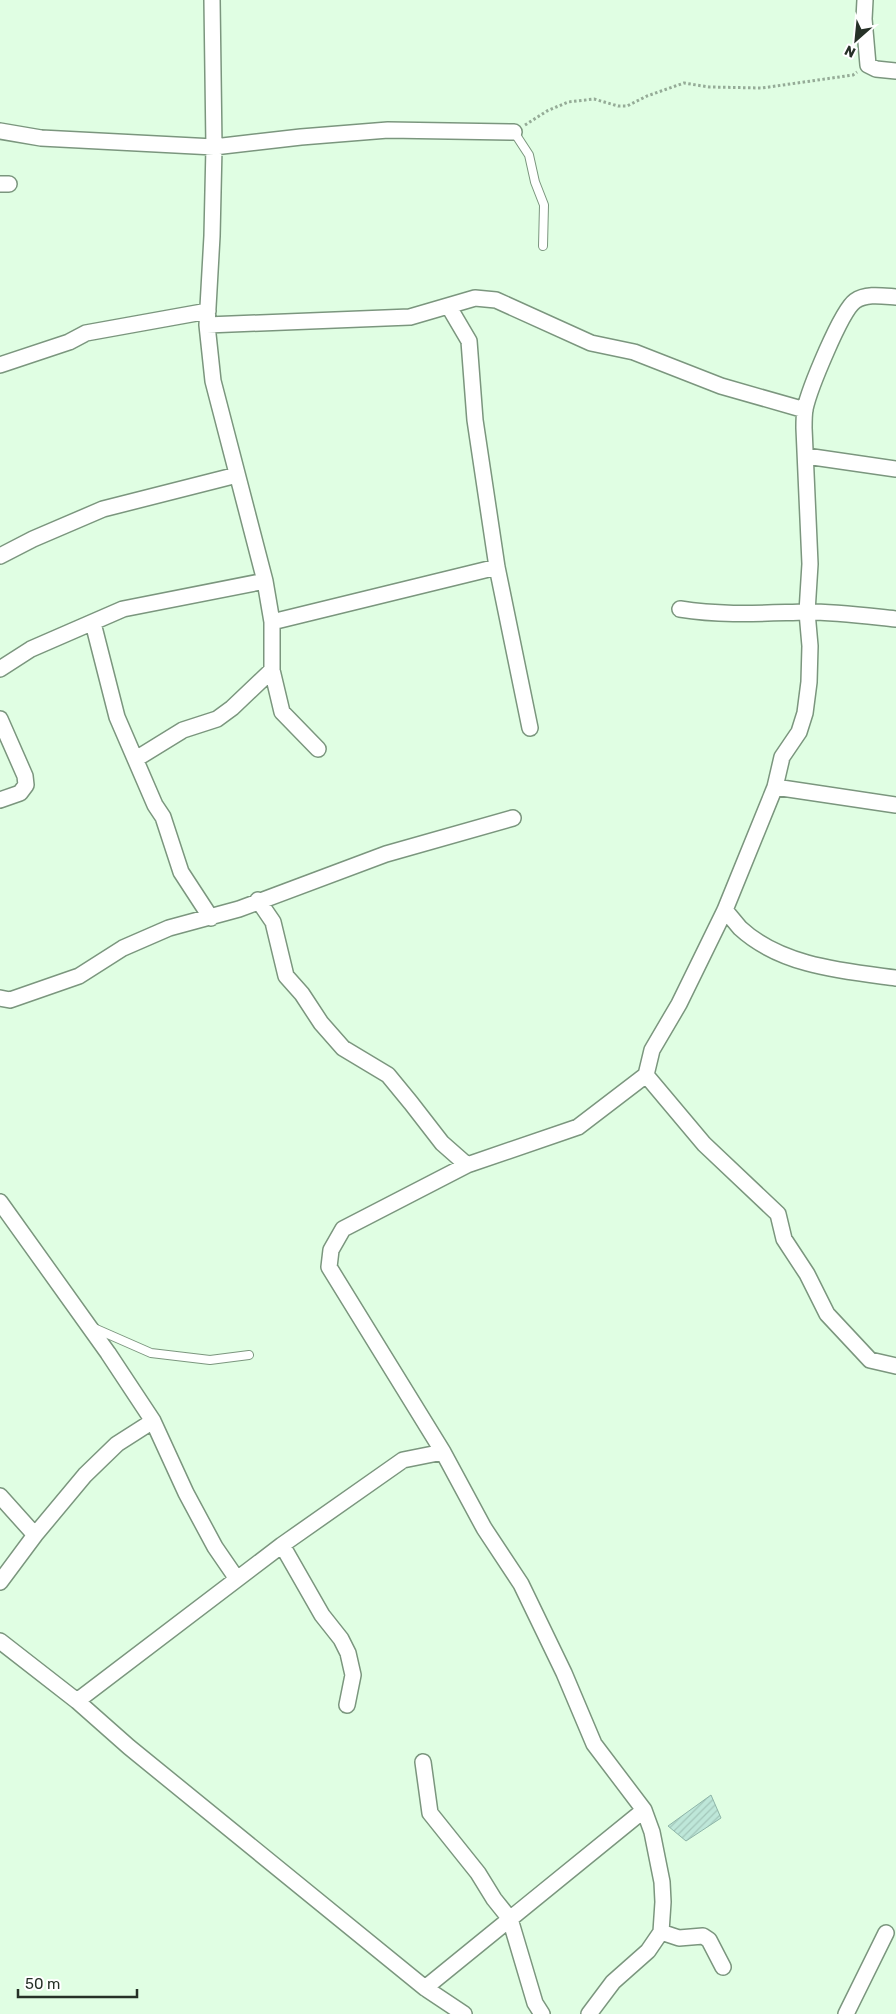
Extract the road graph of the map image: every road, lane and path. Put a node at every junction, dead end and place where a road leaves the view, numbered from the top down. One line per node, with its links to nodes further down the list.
1 (212, 0): 7 (street)
2 (865, 0): 3 (street)
3 (868, 65): 4 (street); 6 (path)
4 (896, 71)
5 (0, 131): 7 (street)
6 (514, 132): 7 (street); 8 (lane)
7 (214, 147): 11 (street)
8 (543, 246)
9 (896, 297): 13 (street)
10 (449, 307): 11 (street); 13 (street); 18 (street)
11 (208, 318): 12 (street); 16 (street)
12 (0, 365)
13 (805, 410): 14 (street)
14 (806, 456): 15 (street); 21 (street)
15 (896, 469)
16 (237, 475): 17 (street); 19 (street)
17 (0, 556)
18 (497, 567): 23 (street); 28 (street)
19 (265, 581): 23 (street); 24 (street)
20 (680, 609): 21 (street)
21 (807, 612): 22 (street); 31 (street)
22 (896, 619)
23 (272, 622): 26 (street)
24 (93, 623): 25 (street); 30 (street)
25 (0, 669)
26 (272, 670): 29 (street); 30 (street)
27 (0, 719): 32 (street)
28 (530, 728)
29 (318, 749)
30 (136, 759): 37 (street)
31 (775, 787): 33 (street); 36 (street)
32 (0, 800)
33 (896, 805)
34 (513, 818): 35 (street)
35 (258, 900): 37 (street); 41 (street)
36 (725, 910): 38 (street); 40 (street)
37 (210, 918): 39 (street)
38 (896, 978)
39 (0, 998)
40 (646, 1075): 41 (street); 45 (street)
41 (467, 1165): 47 (street)
42 (0, 1202): 43 (street)
43 (87, 1325): 44 (lane); 46 (street)
44 (249, 1355)
45 (896, 1366)
46 (153, 1421): 49 (street); 51 (street)
47 (443, 1452): 50 (street); 57 (street)
48 (0, 1496): 49 (street)
49 (35, 1535): 52 (street)
50 (282, 1545): 51 (street); 55 (street)
51 (237, 1580): 54 (street)
52 (0, 1582)
53 (0, 1640): 54 (street)
54 (77, 1701): 62 (street)
55 (347, 1705)
56 (423, 1762): 58 (street)
57 (644, 1810): 58 (street); 59 (street)
58 (510, 1919): 62 (street); 64 (street)
59 (661, 1932): 61 (street); 65 (street)
60 (886, 1933): 66 (street)
61 (723, 1967)
62 (425, 1988): 63 (street)
63 (464, 2014)
64 (542, 2014)
65 (589, 2014)
66 (846, 2014)

